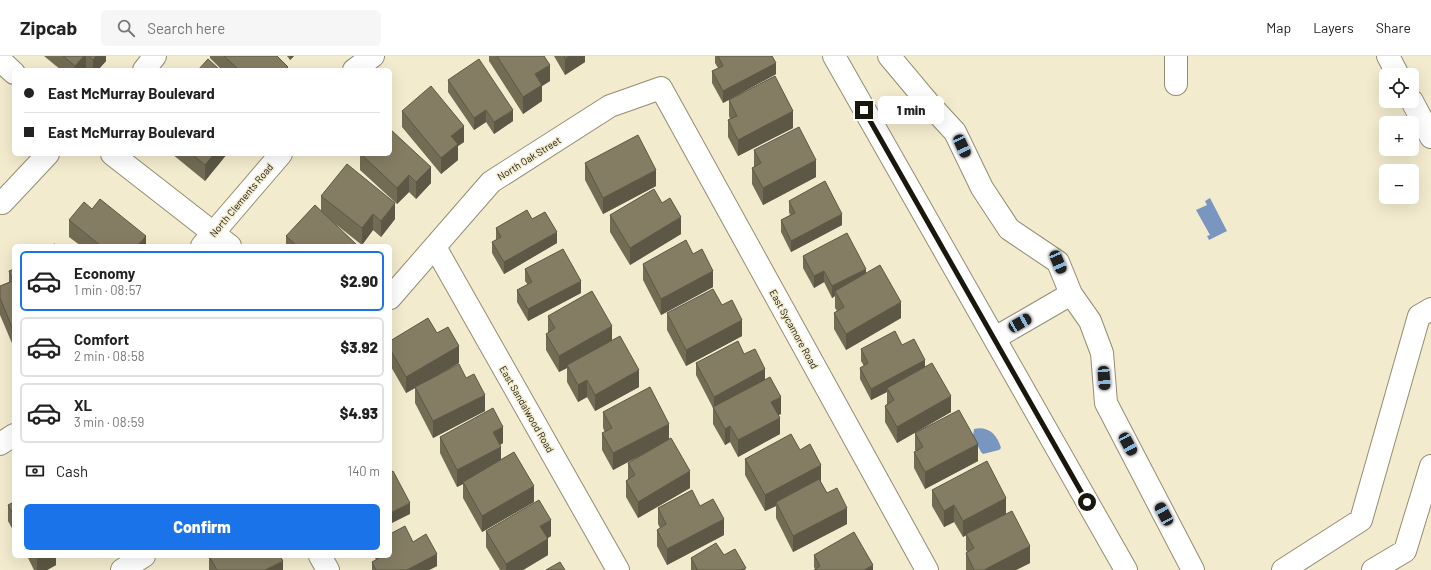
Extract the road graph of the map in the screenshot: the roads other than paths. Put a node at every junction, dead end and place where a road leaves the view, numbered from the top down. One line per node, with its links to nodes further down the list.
1 (155, 56): 8 (street)
2 (373, 56): 9 (street)
3 (834, 56): 26 (street)
4 (888, 56): 23 (street)
5 (1176, 56): 12 (street)
6 (1388, 56): 10 (street)
7 (0, 60): 11 (street)
8 (146, 68)
9 (357, 68)
10 (1394, 68)
11 (12, 71)
12 (1176, 84)
13 (661, 88): 22 (street, North Oak Street); 35 (street, East Sycamore Road)
14 (1416, 108): 15 (street)
15 (1431, 137)
16 (46, 156): 19 (street)
17 (114, 156): 20 (street)
18 (278, 156): 20 (street, North Clements Road)
19 (2, 203)
20 (208, 239): 21 (street)
21 (224, 244)
22 (435, 247): 24 (street, North Oak Street); 34 (street, East Sandalwood Road)
23 (1071, 294): 26 (street); 37 (street)
24 (392, 296)
25 (1431, 308): 38 (street)
26 (994, 338): 36 (street)
27 (12, 437): 28 (street)
28 (0, 444)
29 (1431, 466): 39 (street)
30 (141, 558): 32 (street)
31 (321, 558): 33 (street)
32 (122, 570)
33 (328, 570)
34 (618, 570)
35 (927, 570)
36 (1126, 570)
37 (1193, 570)
38 (1283, 570)
39 (1373, 570)

